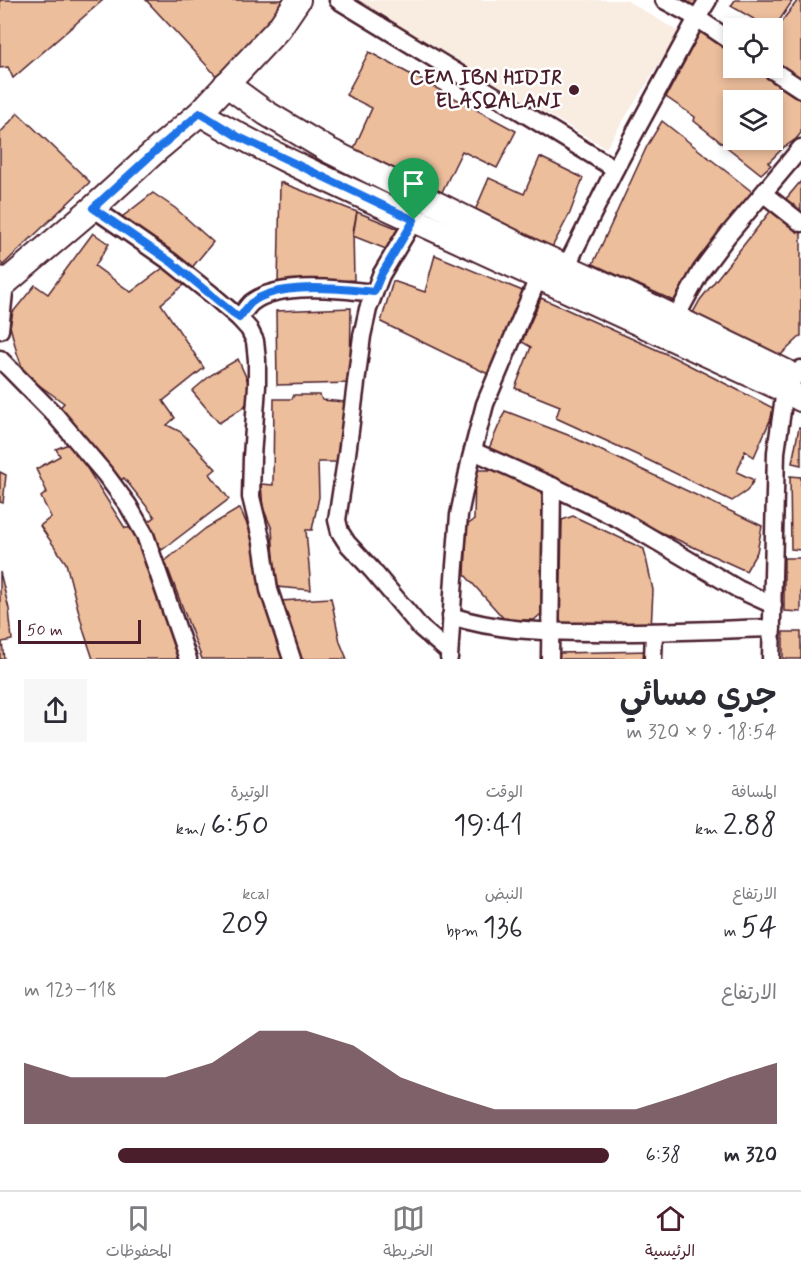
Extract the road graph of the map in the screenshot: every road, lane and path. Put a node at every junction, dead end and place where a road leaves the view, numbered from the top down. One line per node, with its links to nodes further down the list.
1 (298, 0): 8 (street)
2 (338, 0): 12 (street)
3 (664, 0): 5 (street)
4 (708, 0): 5 (street)
5 (697, 18): 6 (street); 12 (street)
6 (723, 36)
7 (783, 77): 9 (street)
8 (226, 84): 10 (street); 17 (street)
9 (801, 89)
10 (200, 113): 14 (street); 15 (street)
11 (801, 148): 13 (street)
12 (615, 169): 17 (street)
13 (764, 194): 16 (street); 22 (street)
14 (93, 208): 19 (street); 21 (street)
15 (414, 220): 18 (street); 20 (street)
16 (801, 224)
17 (566, 267): 22 (street)
18 (538, 278): 25 (street); 26 (street)
19 (3, 281): 23 (street)
20 (374, 292): 21 (street); 33 (street)
21 (239, 318): 35 (street)
22 (675, 318): 25 (street)
23 (0, 330)
24 (0, 359): 34 (street)
25 (797, 383): 28 (street)
26 (473, 451): 27 (street); 29 (street)
27 (552, 486): 28 (street); 31 (street)
28 (772, 605): 30 (street)
29 (451, 616): 31 (street); 33 (street)
30 (772, 628): 32 (street); 38 (street)
31 (551, 632): 32 (street); 36 (street)
32 (654, 632): 37 (street)
33 (449, 655)
34 (188, 659)
35 (292, 659)
36 (550, 659)
37 (653, 659)
38 (771, 659)

